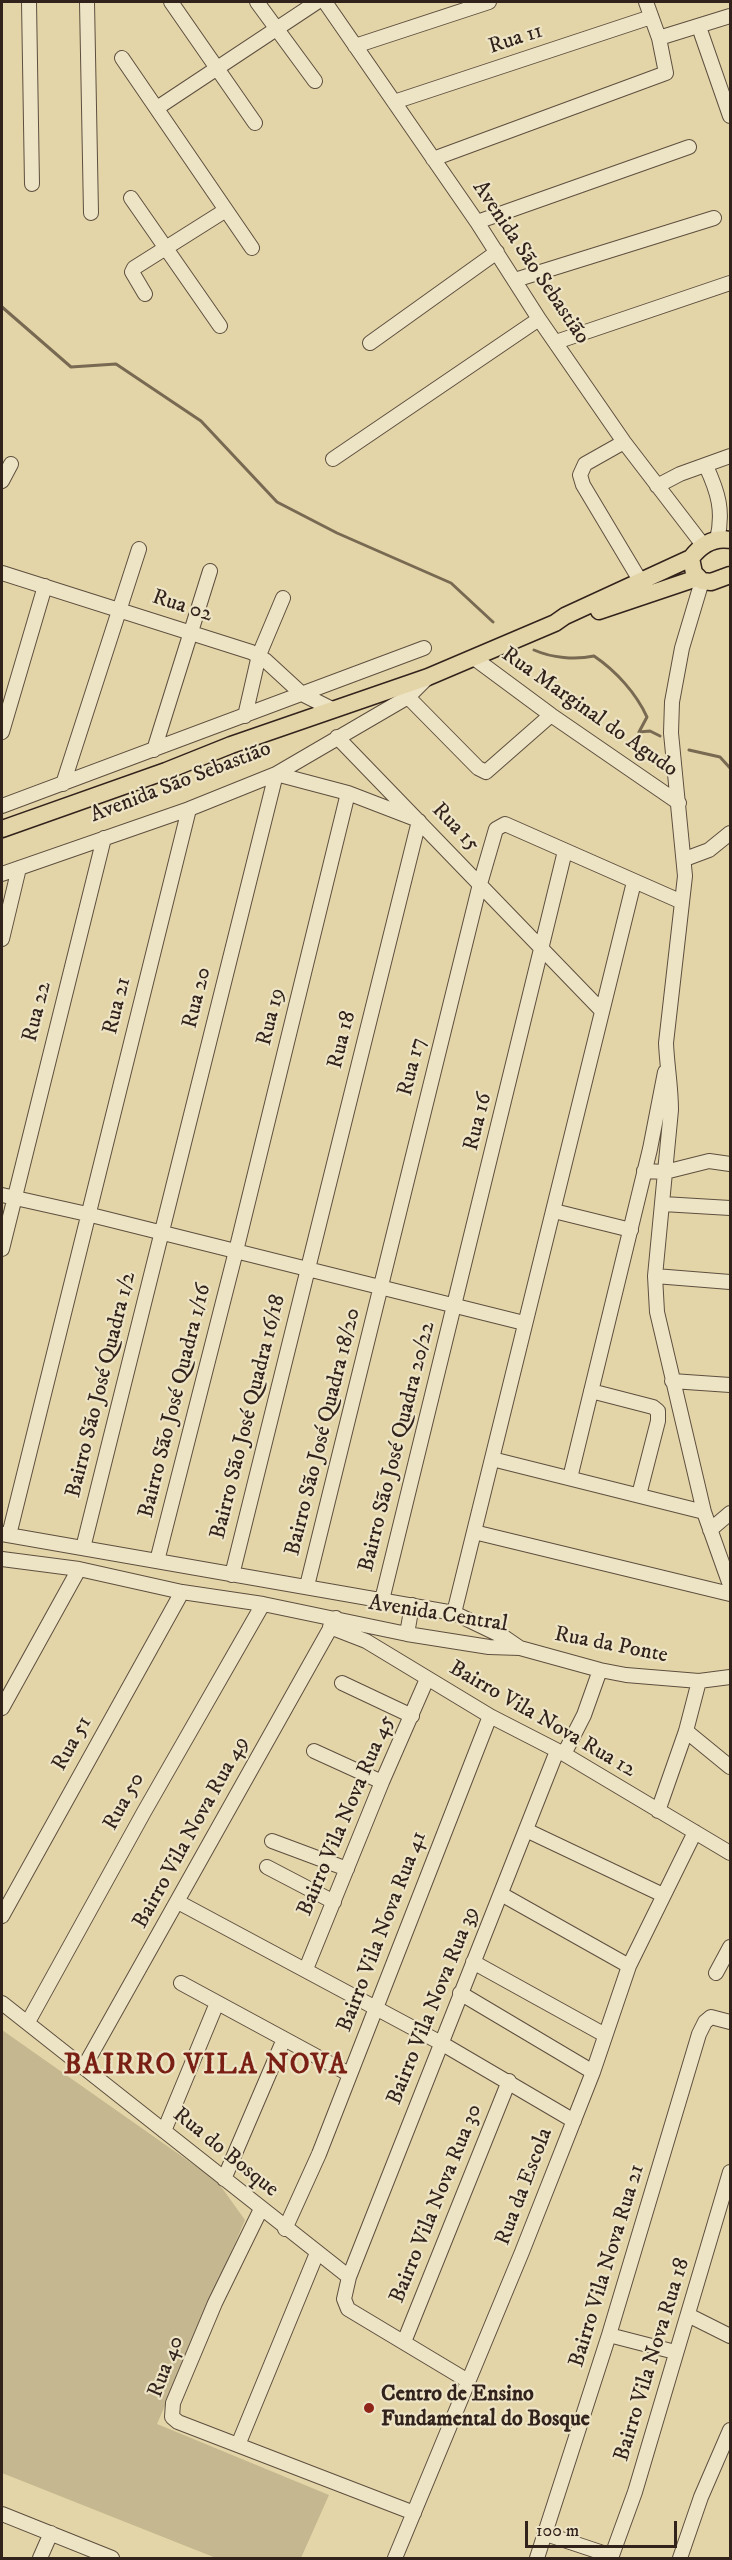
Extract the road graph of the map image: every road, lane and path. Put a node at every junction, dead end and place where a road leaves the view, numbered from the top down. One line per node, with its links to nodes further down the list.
1 (29, 2): 24 (street)
2 (87, 2): 27 (street)
3 (171, 2): 16 (street)
4 (257, 2): 12 (street)
5 (317, 2): 12 (street)
6 (325, 2): 14 (street, Avenida São Sebastião)
7 (489, 2): 14 (street)
8 (646, 2): 10 (street)
9 (730, 16): 11 (street)
10 (651, 17): 13 (street); 18 (street, Rua 11)
11 (699, 27): 13 (street); 20 (street)
12 (277, 29): 16 (street); 17 (street)
13 (659, 38): 23 (street)
14 (355, 46): 18 (street, Avenida São Sebastião)
15 (122, 58): 19 (street)
16 (216, 68): 19 (street); 21 (street)
17 (315, 81)
18 (394, 102): 23 (street, Avenida São Sebastião)
19 (158, 108): 26 (street)
20 (730, 116)
21 (255, 123)
22 (689, 147): 29 (street)
23 (433, 159): 29 (street, Avenida São Sebastião)
24 (32, 184)
25 (131, 198): 31 (street)
26 (226, 210): 30 (street); 31 (street)
27 (91, 213)
28 (714, 218): 33 (street)
29 (477, 222): 32 (street, Avenida São Sebastião)
30 (252, 248)
31 (165, 250): 35 (street); 37 (street)
32 (497, 252): 33 (street, Avenida São Sebastião); 39 (street)
33 (515, 280): 36 (street, Avenida São Sebastião)
34 (730, 283): 38 (street)
35 (145, 294)
36 (539, 319): 38 (street, Avenida São Sebastião); 42 (street)
37 (220, 326)
38 (556, 342): 40 (street, Avenida São Sebastião)
39 (370, 343)
40 (624, 442): 46 (street, Avenida São Sebastião); 54 (street)
41 (730, 456): 44 (street)
42 (333, 459)
43 (10, 464): 45 (street)
44 (706, 465): 46 (street); 47 (street)
45 (2, 481)
46 (657, 486): 47 (street, Avenida São Sebastião)
47 (717, 541): 49 (main road, Avenida São Sebastião)
48 (139, 549): 57 (street)
49 (691, 558): 53 (main road); 54 (main road, Avenida São Sebastião)
50 (210, 571): 59 (street)
51 (2, 573): 55 (street, Rua 02)
52 (730, 575): 53 (main road, Avenida São Sebastião)
53 (700, 580): 58 (main road, Avenida São Sebastião); 75 (street)
54 (641, 582): 58 (main road, Avenida São Sebastião)
55 (45, 586): 57 (street, Rua 02); 69 (street)
56 (283, 598): 61 (street)
57 (119, 609): 59 (street, Rua 02); 73 (street)
58 (555, 623): 62 (main road, Avenida São Sebastião)
59 (190, 632): 61 (street, Rua 02); 71 (street)
60 (424, 648): 64 (street)
61 (259, 656): 64 (street, Rua 02); 68 (street)
62 (474, 658): 63 (main road, Avenida São Sebastião); 67 (street, Rua Marginal do Agudo)
63 (428, 677): 65 (street, Avenida São Sebastião); 66 (main road, Avenida São Sebastião)
64 (302, 694): 66 (street, Rua 02); 68 (street)
65 (408, 697): 67 (street); 70 (street, Avenida São Sebastião)
66 (334, 710): 79 (main road, Avenida São Sebastião)
67 (550, 715): 75 (street, Rua Marginal do Agudo)
68 (245, 716): 71 (street)
69 (2, 732)
70 (337, 737): 72 (street, Avenida São Sebastião); 78 (street, Rua 15)
71 (154, 750): 73 (street)
72 (276, 774): 74 (street); 77 (street, Avenida São Sebastião); 102 (street, Rua 20)
73 (63, 784): 76 (street)
74 (348, 793): 78 (street); 104 (street, Rua 19)
75 (679, 803): 83 (street)
76 (2, 806)
77 (189, 809): 81 (street, Avenida São Sebastião); 100 (street, Rua 21)
78 (419, 821): 87 (street, Rua 15); 105 (street, Rua 18)
79 (2, 829)
80 (730, 833): 83 (street)
81 (104, 837): 84 (street, Avenida São Sebastião); 96 (street, Rua 22)
82 (566, 851): 86 (street); 87 (street, Rua 17); 90 (street, Rua 16)
83 (685, 859): 88 (street)
84 (19, 868): 85 (street, Avenida São Sebastião); 89 (street)
85 (2, 874)
86 (634, 882): 88 (street); 91 (street)
87 (480, 884): 90 (street, Rua 15); 108 (street, Rua 17)
88 (682, 902): 92 (street)
89 (2, 939)
90 (543, 948): 91 (street, Rua 15); 109 (street, Rua 16)
91 (602, 1011): 99 (street)
92 (667, 1067): 94 (street); 95 (street)
93 (730, 1164): 95 (street)
94 (644, 1171): 95 (street); 101 (street)
95 (665, 1172): 97 (street)
96 (7, 1196): 100 (street); 103 (street, Rua 22)
97 (663, 1204): 98 (street); 106 (street)
98 (730, 1208)
99 (554, 1211): 101 (street); 110 (street)
100 (87, 1214): 102 (street); 121 (street, Rua 21)
101 (631, 1230): 113 (street)
102 (161, 1232): 104 (street); 122 (street, Bairro São José Quadra 1/2)
103 (2, 1249)
104 (236, 1251): 105 (street); 124 (street, Bairro São José Quadra 1/16)
105 (307, 1269): 108 (street); 126 (street, Bairro São José Quadra 16/18)
106 (655, 1276): 107 (street); 111 (street)
107 (730, 1282)
108 (381, 1287): 109 (street); 128 (street, Bairro São José Quadra 18/20)
109 (455, 1305): 110 (street); 131 (street, Bairro São José Quadra 20/22)
110 (524, 1323): 114 (street)
111 (672, 1381): 112 (street); 117 (street)
112 (730, 1385)
113 (591, 1391): 115 (street); 116 (street)
114 (492, 1459): 115 (street); 120 (street)
115 (570, 1478): 116 (street)
116 (639, 1495): 117 (street)
117 (704, 1512): 119 (street)
118 (730, 1513): 119 (street)
119 (710, 1530): 127 (street)
120 (474, 1532): 130 (street); 134 (street)
121 (5, 1534): 122 (street, Avenida Central)
122 (83, 1548): 124 (street, Avenida Central)
123 (2, 1559): 125 (street, Avenida Central)
124 (157, 1561): 126 (street, Avenida Central)
125 (79, 1569): 129 (street, Avenida Central); 143 (street)
126 (232, 1575): 128 (street, Avenida Central)
127 (730, 1584)
128 (307, 1586): 131 (street, Avenida Central)
129 (182, 1592): 132 (street, Avenida Central); 162 (street, Rua 51)
130 (730, 1594)
131 (382, 1600): 133 (street, Avenida Central)
132 (263, 1604): 135 (street, Avenida Central); 173 (street, Rua 50)
133 (412, 1605): 134 (street, Avenida Central); 136 (street)
134 (454, 1613): 137 (street, Avenida Central)
135 (333, 1623): 136 (street, Avenida Central); 140 (street, Bairro Vila Nova Rua 12); 160 (street, Bairro Vila Nova Rua 49)
136 (407, 1634): 137 (street, Avenida Central)
137 (520, 1648): 138 (street, Rua da Ponte)
138 (600, 1670): 141 (street, Rua da Ponte); 148 (street)
139 (730, 1677): 141 (street, Rua da Ponte)
140 (427, 1679): 144 (street, Bairro Vila Nova Rua 45); 145 (street, Bairro Vila Nova Rua 12)
141 (699, 1681): 146 (street)
142 (342, 1683): 144 (street)
143 (2, 1708)
144 (412, 1716): 150 (street, Bairro Vila Nova Rua 45)
145 (490, 1716): 148 (street, Bairro Vila Nova Rua 12); 172 (street, Bairro Vila Nova Rua 41)
146 (686, 1731): 149 (street); 151 (street)
147 (314, 1750): 150 (street)
148 (560, 1752): 151 (street, Bairro Vila Nova Rua 12); 152 (street, Bairro Vila Nova Rua 39)
149 (730, 1767)
150 (382, 1782): 157 (street, Bairro Vila Nova Rua 45)
151 (658, 1811): 153 (street, Bairro Vila Nova Rua 12)
152 (526, 1830): 158 (street, Bairro Vila Nova Rua 39); 159 (street)
153 (694, 1832): 155 (street, Bairro Vila Nova Rua 12); 159 (street, Rua da Escola)
154 (272, 1841): 157 (street)
155 (730, 1853)
156 (267, 1867): 161 (street)
157 (347, 1869): 161 (street, Bairro Vila Nova Rua 45)
158 (501, 1894): 164 (street, Bairro Vila Nova Rua 39); 165 (street)
159 (663, 1895): 165 (street, Rua da Escola)
160 (178, 1902): 166 (street); 178 (street, Bairro Vila Nova Rua 49)
161 (334, 1902): 166 (street, Bairro Vila Nova Rua 45)
162 (2, 1916)
163 (730, 1947): 167 (street)
164 (473, 1962): 169 (street, Bairro Vila Nova Rua 39); 175 (street)
165 (629, 1966): 175 (street, Rua da Escola)
166 (306, 1969): 172 (street)
167 (716, 1972)
168 (181, 1983): 171 (street)
169 (460, 1993): 177 (street, Bairro Vila Nova Rua 39); 179 (street)
170 (2, 2002): 173 (street, Rua do Bosque)
171 (217, 2003): 176 (street); 183 (street)
172 (377, 2008): 177 (street); 180 (street, Bairro Vila Nova Rua 41)
173 (28, 2022): 178 (street, Rua do Bosque)
174 (730, 2022): 191 (street, Bairro Vila Nova Rua 21)
175 (604, 2035): 179 (street, Rua da Escola)
176 (284, 2040): 180 (street); 185 (street)
177 (441, 2043): 181 (street); 189 (street, Bairro Vila Nova Rua 39)
178 (84, 2067): 183 (street, Rua do Bosque)
179 (593, 2072): 182 (street, Rua da Escola)
180 (349, 2074): 187 (street, Bairro Vila Nova Rua 41)
181 (509, 2081): 182 (street); 193 (street, Bairro Vila Nova Rua 30)
182 (574, 2121): 195 (street, Rua da Escola)
183 (164, 2131): 185 (street, Rua do Bosque)
184 (730, 2172): 190 (street, Bairro Vila Nova Rua 18)
185 (224, 2179): 186 (street, Rua do Bosque)
186 (261, 2209): 187 (street, Rua do Bosque); 197 (street, Rua 40)
187 (285, 2229): 188 (street, Rua do Bosque)
188 (317, 2253): 189 (street, Rua do Bosque); 197 (street)
189 (349, 2277): 193 (street)
190 (688, 2315): 192 (street); 194 (street, Bairro Vila Nova Rua 18)
191 (609, 2335): 194 (street); 201 (street, Bairro Vila Nova Rua 21)
192 (730, 2336)
193 (404, 2342): 195 (street)
194 (675, 2352): 202 (street, Bairro Vila Nova Rua 18)
195 (468, 2381): 198 (street, Rua da Escola)
196 (730, 2430): 207 (street)
197 (238, 2445): 198 (street)
198 (414, 2513): 205 (street, Rua da Escola)
199 (2, 2514): 200 (street)
200 (51, 2533): 203 (street); 204 (street)
201 (546, 2534): 202 (street); 206 (street, Bairro Vila Nova Rua 21)
202 (611, 2557)
203 (40, 2559)
204 (112, 2559)
205 (395, 2559)
206 (537, 2559)
207 (680, 2559)

